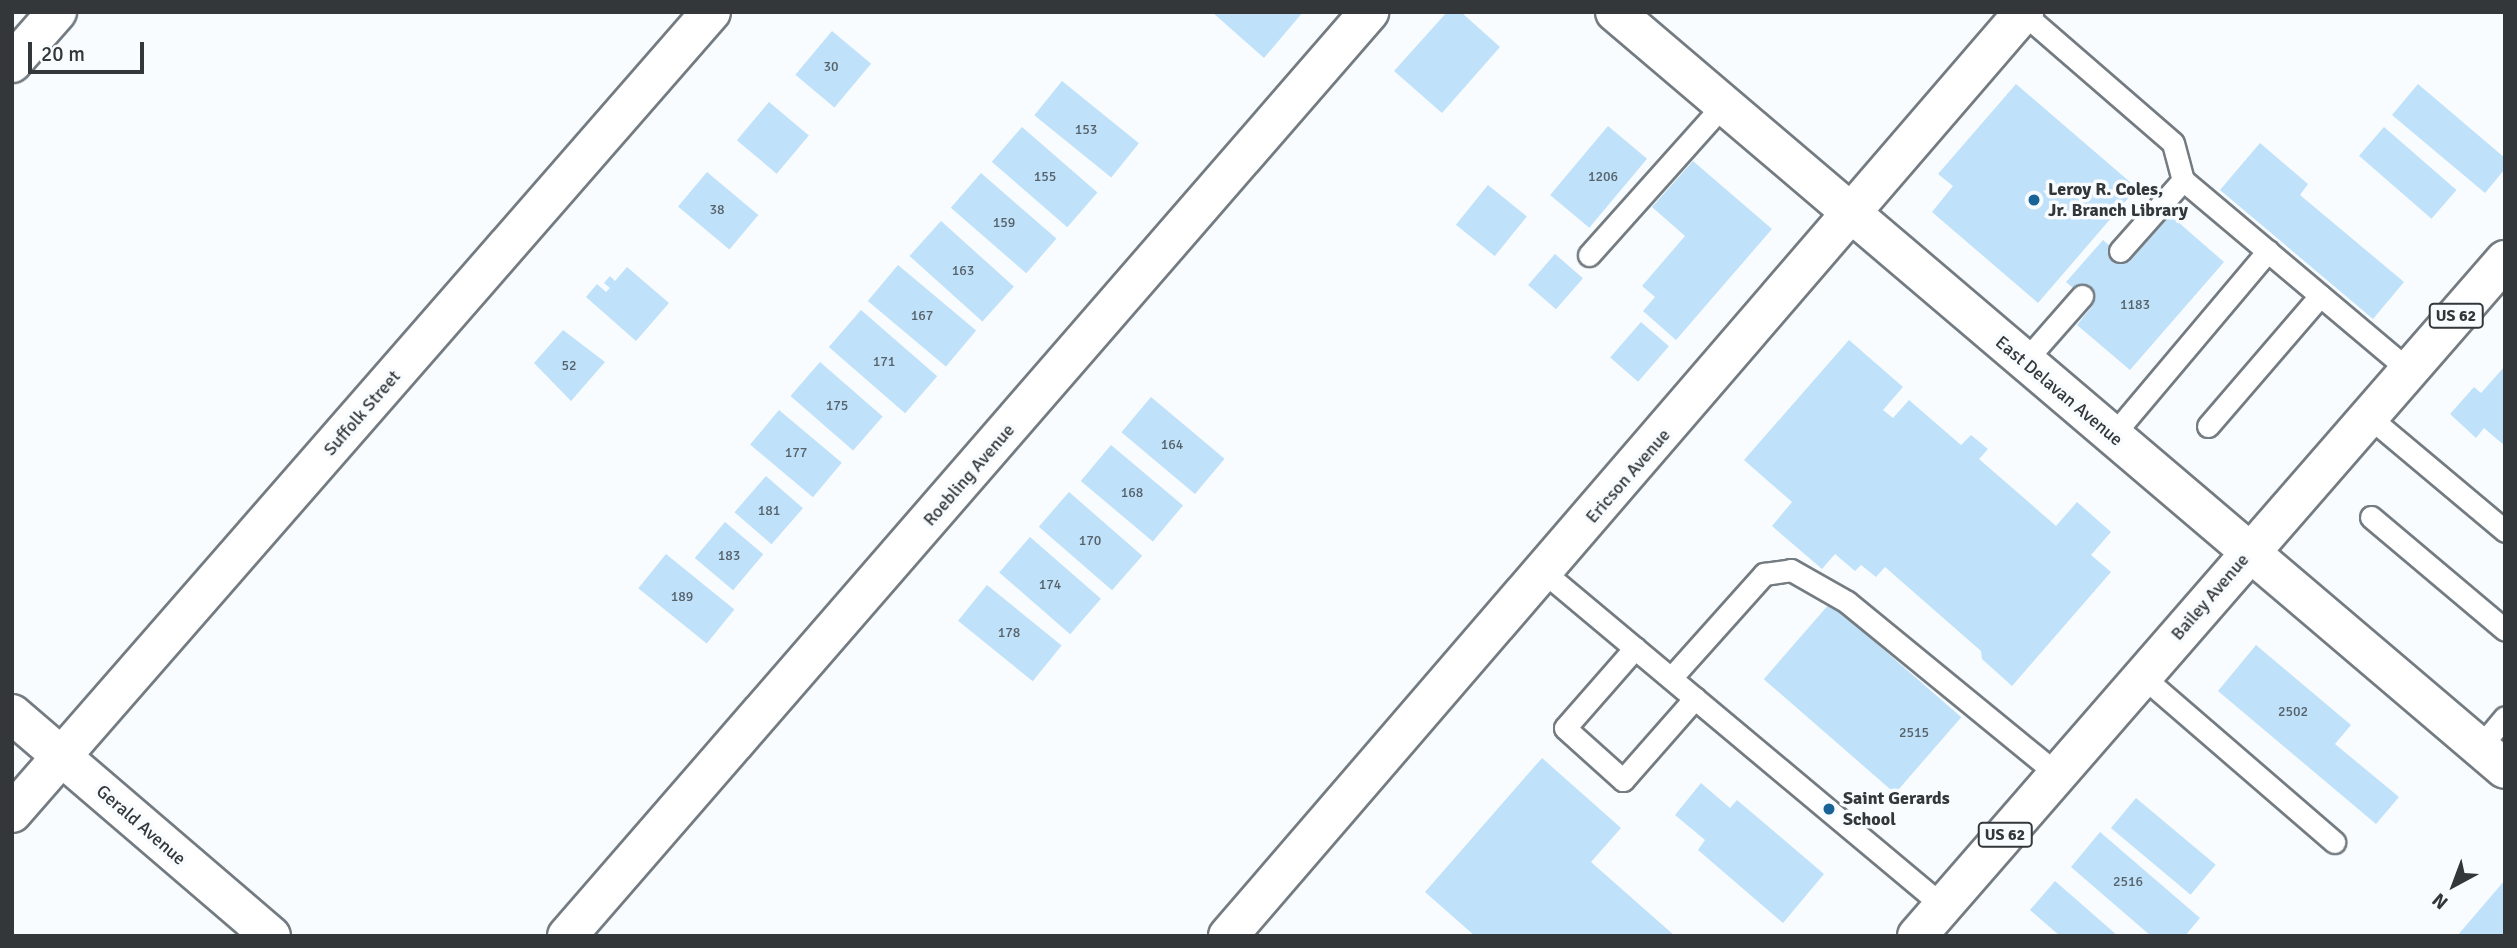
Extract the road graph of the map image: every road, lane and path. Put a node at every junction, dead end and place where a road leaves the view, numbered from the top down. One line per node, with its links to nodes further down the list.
1 (57, 12): 6 (street)
2 (711, 12): 32 (street, Suffolk Street)
3 (1369, 12): 39 (street, Roebling Avenue)
4 (1615, 12): 7 (street, East Delavan Avenue)
5 (2023, 13): 8 (lane); 9 (street, Ericson Avenue)
6 (12, 63)
7 (1723, 105): 9 (street, East Delavan Avenue); 12 (lane)
8 (2183, 180): 10 (lane); 11 (lane)
9 (1852, 215): 16 (street, East Delavan Avenue); 24 (street, Ericson Avenue)
10 (2120, 251)
11 (2268, 251): 15 (lane); 20 (lane)
12 (1589, 255)
13 (2505, 260): 17 (street, Bailey Avenue / US 62)
14 (2082, 296): 16 (lane)
15 (2320, 296): 17 (lane); 19 (lane)
16 (2024, 362): 20 (street, East Delavan Avenue)
17 (2409, 370): 18 (street, Bailey Avenue / US 62)
18 (2368, 416): 22 (lane); 23 (street, Bailey Avenue / US 62)
19 (2208, 426)
20 (2112, 436): 23 (street, East Delavan Avenue)
21 (2371, 517): 25 (lane)
22 (2505, 531)
23 (2249, 552): 27 (street, Bailey Avenue / US 62); 33 (street, East Delavan Avenue)
24 (1545, 573): 26 (lane); 40 (street, Ericson Avenue)
25 (2505, 630)
26 (1635, 648): 28 (lane); 29 (lane)
27 (2142, 676): 34 (street, Bailey Avenue / US 62); 36 (lane)
28 (1671, 678): 29 (lane); 34 (lane)
29 (1695, 698): 37 (lane)
30 (12, 714): 32 (street, Gerald Avenue)
31 (2505, 717): 33 (lane)
32 (62, 756): 35 (street, Suffolk Street); 38 (street, Gerald Avenue)
33 (2492, 758)
34 (2057, 775): 37 (street, Bailey Avenue / US 62)
35 (12, 813)
36 (2334, 842)
37 (1943, 906): 41 (street, Bailey Avenue / US 62)
38 (271, 936)
39 (567, 936)
40 (1228, 936)
41 (1917, 936)

